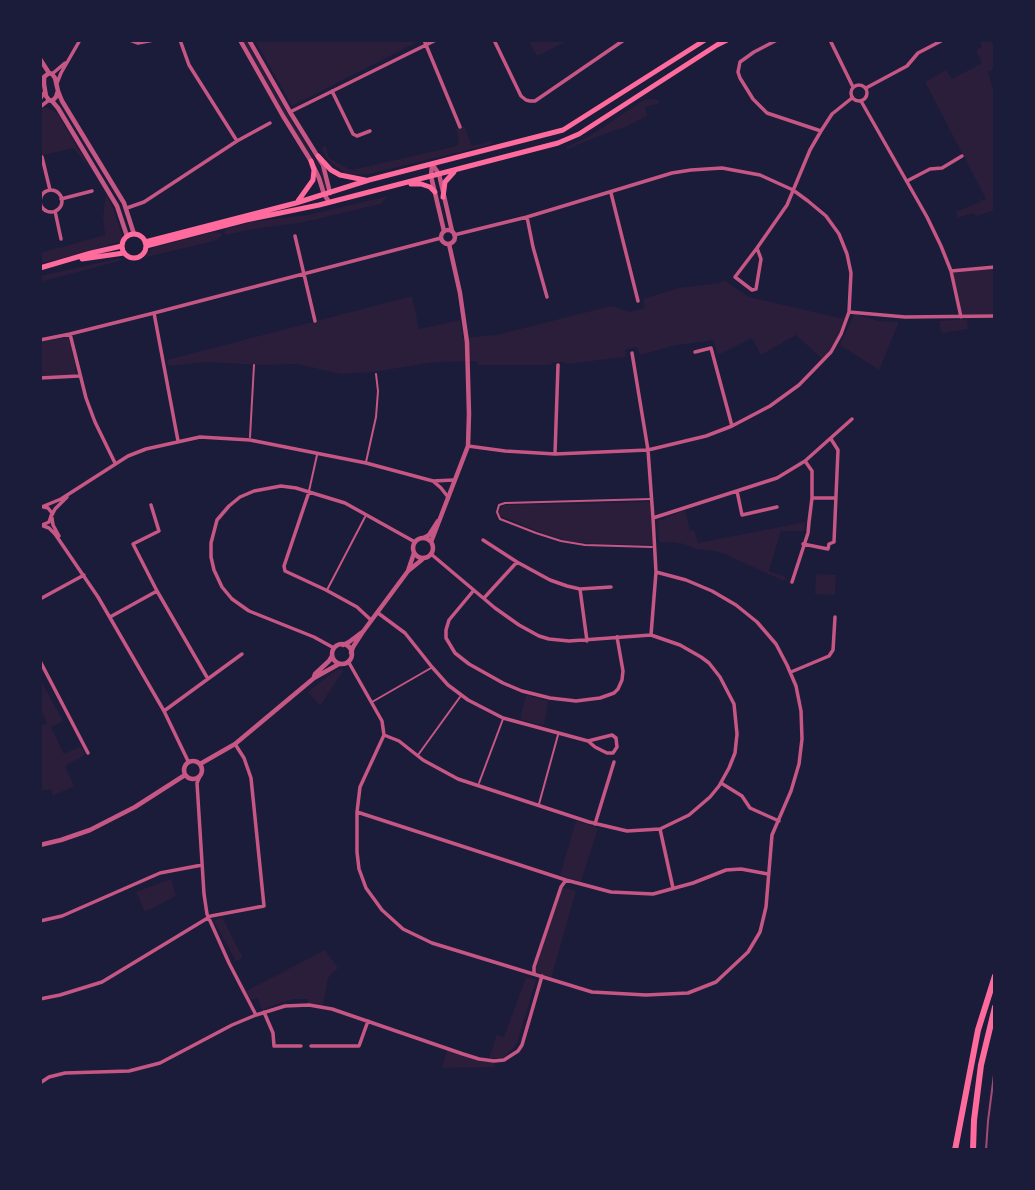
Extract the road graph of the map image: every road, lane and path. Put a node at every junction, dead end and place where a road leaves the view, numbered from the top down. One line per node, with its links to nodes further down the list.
1 (80, 40): 17 (street)
2 (130, 40): 3 (street)
3 (154, 40)
4 (180, 40): 37 (street)
5 (240, 40): 41 (street)
6 (248, 40): 32 (street)
7 (436, 40): 15 (street)
8 (494, 40): 9 (street)
9 (625, 40)
10 (705, 40): 42 (main road)
11 (727, 40): 43 (main road)
12 (777, 40): 36 (street)
13 (830, 40): 22 (street)
14 (943, 40): 23 (street)
15 (425, 42): 26 (street); 34 (street)
16 (40, 59): 19 (street)
17 (68, 59): 19 (street); 21 (street)
18 (40, 71): 20 (street)
19 (50, 73): 20 (street); 21 (street)
20 (44, 77): 24 (street)
21 (57, 83): 25 (street)
22 (853, 87): 23 (street); 27 (street)
23 (866, 88): 30 (street)
24 (45, 91): 28 (street); 29 (street)
25 (58, 91): 29 (street); 60 (street)
26 (332, 91): 32 (street); 35 (street)
27 (852, 97): 30 (street); 36 (street)
28 (40, 100)
29 (50, 100): 31 (street); 66 (street)
30 (861, 101): 47 (street)
31 (40, 107)
32 (290, 112): 38 (street)
33 (270, 123): 37 (street)
34 (460, 127)
35 (370, 131)
36 (821, 131): 50 (street)
37 (237, 141): 60 (street)
38 (318, 156): 46 (main road); 53 (street)
39 (962, 156): 47 (street)
40 (42, 157): 49 (street)
41 (312, 161): 53 (street); 58 (main road)
42 (432, 164): 44 (street); 45 (street); 46 (main road)
43 (457, 169): 44 (main road); 55 (main road)
44 (439, 174): 45 (main road); 55 (street)
45 (431, 176): 48 (main road); 52 (street)
46 (369, 180): 53 (main road)
47 (907, 181): 78 (street)
48 (397, 185): 52 (main road); 57 (main road)
49 (50, 190): 56 (street); 59 (street)
50 (793, 190): 54 (street); 73 (street); 82 (street)
51 (92, 191): 56 (street)
52 (435, 192): 63 (street)
53 (327, 193): 57 (street); 58 (main road)
54 (611, 193): 62 (street); 81 (street)
55 (443, 197): 64 (street)
56 (61, 199): 61 (street)
57 (329, 202): 70 (main road)
58 (296, 203): 70 (main road)
59 (41, 204): 61 (street)
60 (127, 208): 65 (street)
61 (55, 211): 69 (street)
62 (527, 217): 64 (street); 80 (street)
63 (444, 231): 64 (street); 68 (street)
64 (453, 233): 71 (street)
65 (134, 234): 66 (main road); 70 (main road)
66 (127, 236): 72 (main road)
67 (295, 236): 79 (street)
68 (441, 238): 71 (street); 79 (street)
69 (61, 239)
70 (145, 244): 74 (main road)
71 (449, 244): 101 (street)
72 (122, 246): 74 (main road); 75 (main road)
73 (758, 248): 73 (street)
74 (124, 253): 75 (main road)
75 (59, 263): 77 (main road)
76 (995, 267): 78 (street)
77 (40, 268)
78 (951, 271): 85 (street)
79 (304, 274): 83 (street); 86 (street)
80 (547, 297)
81 (638, 301)
82 (849, 312): 85 (street); 97 (street)
83 (154, 313): 87 (street); 100 (street)
84 (995, 316): 85 (street)
85 (961, 317)
86 (316, 321)
87 (70, 334): 88 (street); 94 (street)
88 (40, 340)
89 (695, 352): 97 (street)
90 (632, 353): 102 (street)
91 (254, 365): 99 (lane)
92 (558, 365): 104 (street)
93 (376, 374): 107 (lane)
94 (79, 376): 95 (street); 106 (street)
95 (40, 379)
96 (852, 419): 98 (street)
97 (732, 426): 102 (street)
98 (830, 438): 105 (street); 116 (street)
99 (250, 440): 100 (street); 103 (street)
100 (178, 441): 106 (street)
101 (468, 446): 104 (street); 108 (street)
102 (648, 450): 104 (street); 115 (street)
103 (318, 452): 107 (street); 111 (lane)
104 (555, 454)
105 (805, 461): 110 (street); 114 (street)
106 (115, 463): 112 (street)
107 (366, 463): 109 (street)
108 (456, 480): 109 (street); 113 (street)
109 (433, 481): 113 (street)
110 (737, 491): 119 (street); 122 (street)
111 (309, 492): 120 (street); 142 (street); 156 (street)
112 (71, 493): 117 (street); 121 (street)
113 (448, 497): 123 (street)
114 (812, 498): 116 (street); 130 (street)
115 (652, 499): 122 (street); 131 (lane)
116 (836, 499): 130 (street)
117 (42, 505): 121 (street)
118 (151, 505): 144 (street)
119 (777, 507)
120 (366, 514): 127 (street); 142 (lane)
121 (52, 516): 124 (street); 129 (street)
122 (653, 518): 131 (street)
123 (439, 520): 125 (street); 128 (street)
124 (40, 525): 129 (street)
125 (424, 538): 127 (street); 128 (street)
126 (483, 540): 135 (street)
127 (415, 542): 132 (street)
128 (431, 542): 133 (street)
129 (64, 544): 138 (street)
130 (803, 544): 139 (street)
131 (654, 547): 137 (street)
132 (414, 552): 134 (street); 136 (street)
133 (431, 554): 134 (street); 143 (street)
134 (424, 558): 136 (street)
135 (517, 562): 141 (street); 145 (street)
136 (408, 571): 147 (street)
137 (656, 572): 152 (street); 164 (street)
138 (84, 575): 146 (street); 148 (street)
139 (792, 582)
140 (611, 587): 141 (street)
141 (580, 589): 154 (street)
142 (326, 590): 150 (street)
143 (474, 590): 145 (street); 153 (street)
144 (158, 591): 148 (street); 166 (street)
145 (484, 598): 154 (street)
146 (40, 599)
147 (378, 613): 150 (street); 163 (street)
148 (110, 617): 169 (street)
149 (835, 617): 164 (street)
150 (372, 621): 151 (street)
151 (362, 633): 155 (street); 157 (street)
152 (652, 635): 153 (street); 182 (street)
153 (617, 638): 154 (street)
154 (587, 640)
155 (343, 645): 156 (street); 157 (street)
156 (334, 649): 159 (street)
157 (351, 653): 161 (street)
158 (242, 654): 166 (street)
159 (332, 656): 162 (street); 165 (street)
160 (40, 660): 175 (street)
161 (348, 662): 162 (street); 168 (street)
162 (339, 664): 165 (street)
163 (432, 667): 167 (street); 168 (lane)
164 (790, 672): 186 (street)
165 (314, 678): 174 (street)
166 (208, 679): 169 (street)
167 (461, 695): 170 (street); 176 (lane)
168 (372, 702): 172 (street)
169 (164, 711): 177 (street)
170 (503, 718): 171 (street); 183 (lane)
171 (558, 734): 173 (street); 184 (lane)
172 (384, 735): 176 (street); 185 (street)
173 (588, 741): 173 (street)
174 (235, 744): 179 (street); 194 (street)
175 (88, 753)
176 (417, 756): 183 (street)
177 (188, 761): 179 (street); 180 (street)
178 (614, 762): 187 (street)
179 (200, 764): 181 (street)
180 (185, 775): 181 (street); 189 (street)
181 (200, 776): 190 (street)
182 (721, 783): 186 (street); 188 (street)
183 (478, 786): 184 (street)
184 (539, 805): 187 (street)
185 (357, 811): 192 (street); 196 (street)
186 (779, 821): 191 (street)
187 (595, 824): 188 (street)
188 (660, 829): 193 (street)
189 (40, 845)
190 (202, 864): 194 (street); 195 (street)
191 (769, 874): 193 (street); 197 (street)
192 (566, 880): 193 (street); 196 (street)
193 (674, 889)
194 (208, 918): 199 (street); 202 (street)
195 (40, 921)
196 (534, 974): 197 (street)
197 (542, 976): 203 (street)
198 (995, 976): 207 (highway)
199 (40, 999)
200 (995, 1007): 208 (highway)
201 (264, 1012): 202 (street); 203 (street); 204 (street)
202 (256, 1015): 206 (street)
203 (368, 1021): 205 (street)
204 (301, 1046)
205 (311, 1046)
206 (40, 1083)
207 (954, 1150)
208 (973, 1150)

